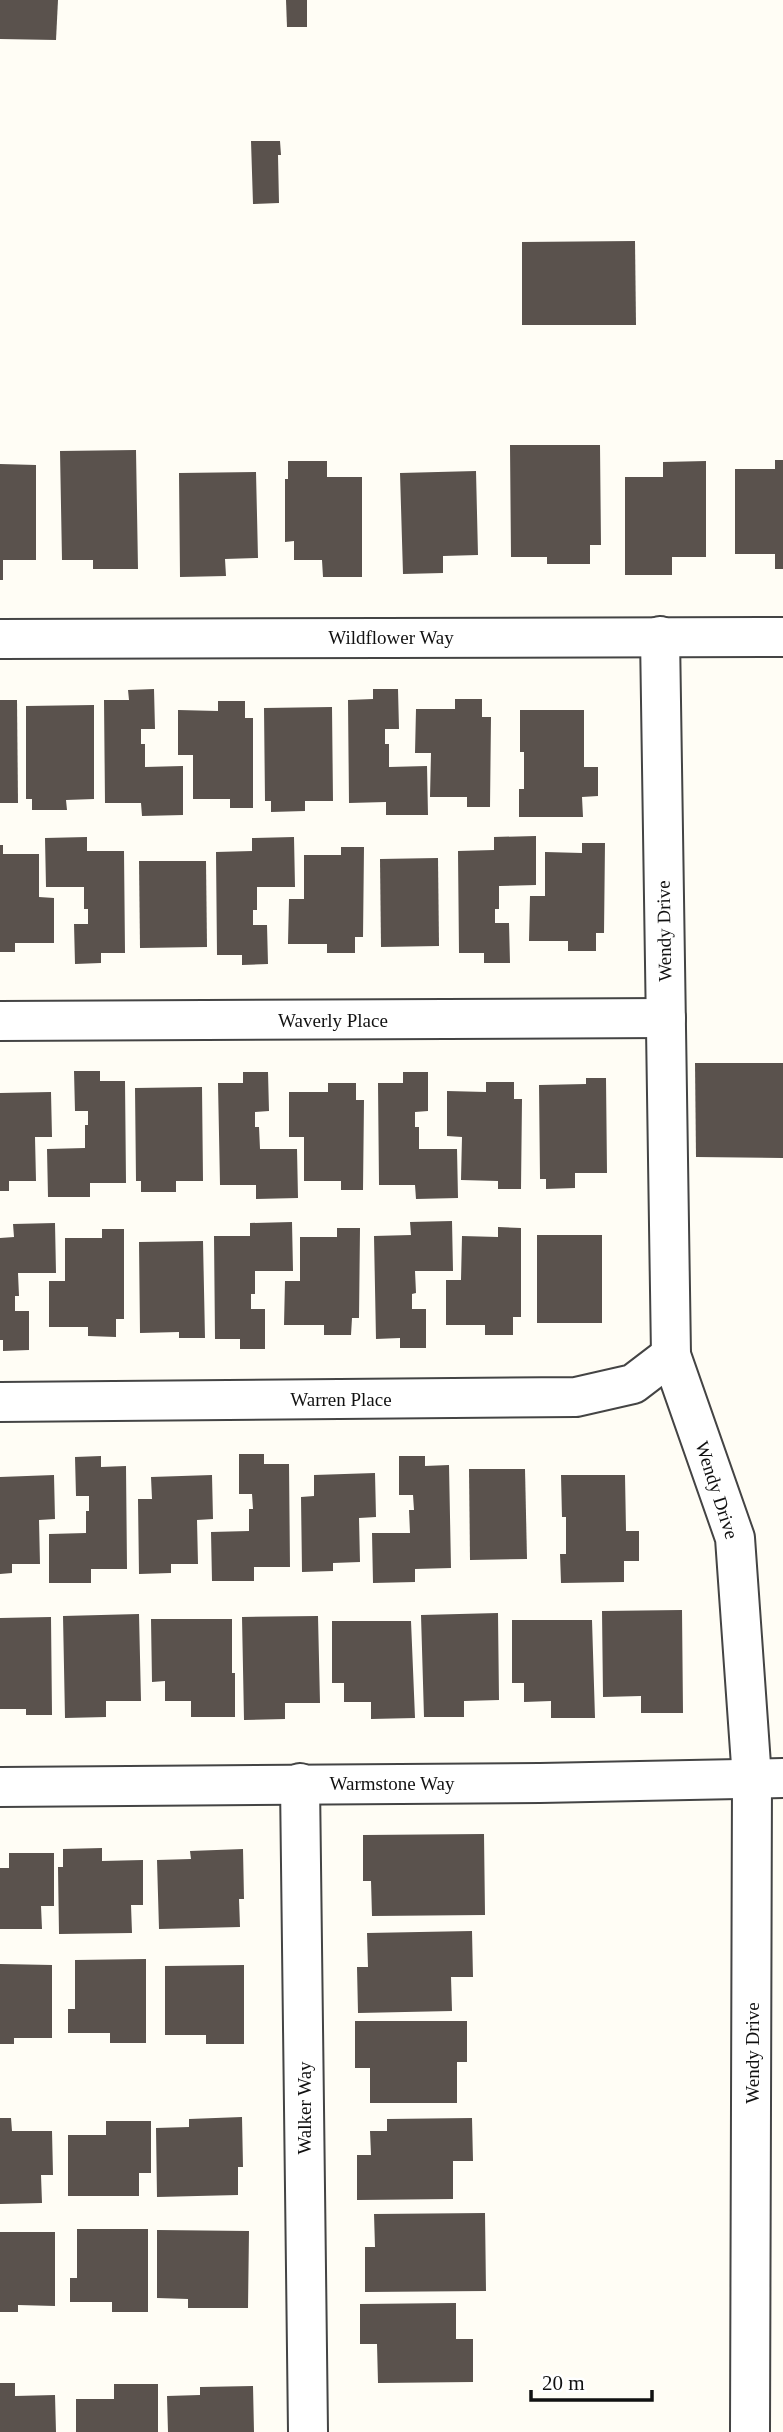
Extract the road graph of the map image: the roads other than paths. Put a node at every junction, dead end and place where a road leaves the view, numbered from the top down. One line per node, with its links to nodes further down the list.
1 (660, 636): 2 (street, Wildflower Way); 3 (street, Wildflower Way); 4 (street, Wendy Drive)
2 (783, 637)
3 (0, 639)
4 (666, 1018): 5 (street, Waverly Place); 6 (street, Wendy Drive)
5 (0, 1021)
6 (671, 1355): 7 (street, Warren Place); 8 (street, Wendy Drive)
7 (0, 1402)
8 (768, 1779): 9 (street, Warmstone Way); 12 (street, Wendy Drive)
9 (300, 1783): 10 (street, Warmstone Way); 11 (street, Walker Way)
10 (0, 1787)
11 (308, 2432)
12 (750, 2432)

